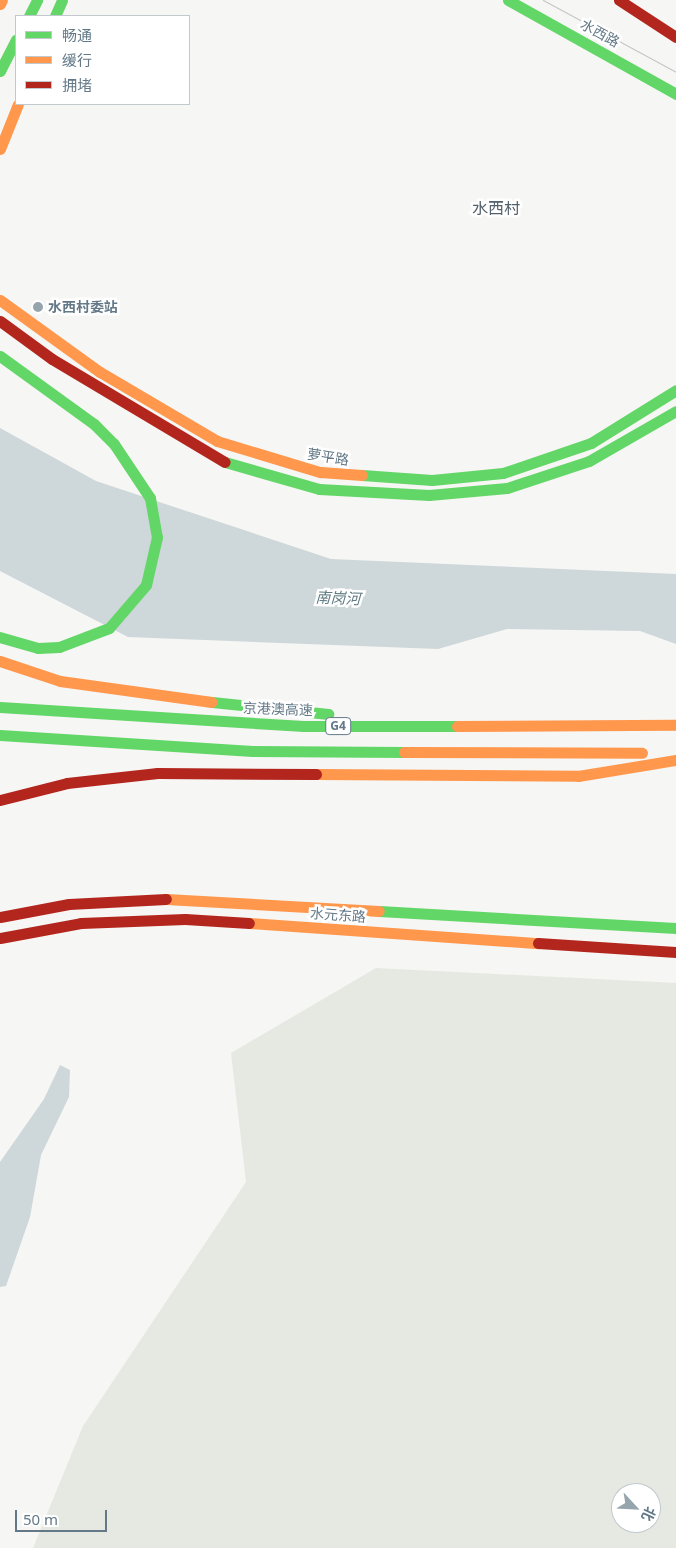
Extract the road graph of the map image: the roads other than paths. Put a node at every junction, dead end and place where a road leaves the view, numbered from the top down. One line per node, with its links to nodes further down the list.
1 (2, 0): 6 (main road)
2 (37, 0): 7 (main road)
3 (62, 0): 8 (main road)
4 (508, 0): 12 (main road, 水西路)
5 (619, 0): 9 (main road)
6 (0, 4)
7 (30, 15)
8 (55, 15)
9 (676, 37)
10 (15, 42): 11 (main road)
11 (0, 71)
12 (676, 94)
13 (18, 105): 14 (main road)
14 (0, 149)
15 (0, 300): 18 (main road, 萝平路)
16 (0, 321): 19 (main road)
17 (0, 356): 20 (main road)
18 (676, 390)
19 (676, 411)
20 (0, 637)
21 (0, 661): 24 (main road)
22 (0, 707): 24 (main road, 京港澳高速 / G4)
23 (676, 725): 24 (main road, 京港澳高速 / G4)
24 (399, 727)
25 (0, 735): 26 (main road, G4)
26 (676, 753)
27 (676, 760): 28 (main road)
28 (0, 800)
29 (0, 917): 30 (main road, 水元东路)
30 (676, 928)
31 (0, 938): 32 (main road, 水元东路)
32 (676, 952)

